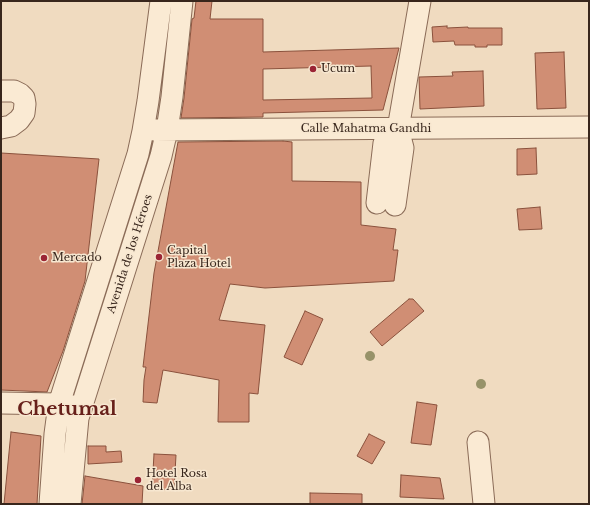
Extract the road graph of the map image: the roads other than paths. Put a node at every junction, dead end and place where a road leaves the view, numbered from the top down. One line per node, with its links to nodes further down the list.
1 (161, 1): 9 (street, Avenida de los Héroes)
2 (182, 1): 8 (street, Avenida de los Héroes)
3 (420, 1): 7 (street)
4 (1, 91): 6 (street)
5 (589, 127): 7 (street, Calle Mahatma Gandhi)
6 (1, 128)
7 (398, 129): 8 (street, Calle Mahatma Gandhi); 10 (street)
8 (167, 130): 9 (street, Calle Mahatma Gandhi); 13 (street, Avenida de los Héroes)
9 (143, 131): 12 (street, Avenida de los Héroes)
10 (386, 204)
11 (1, 403): 12 (street)
12 (58, 410): 13 (street); 14 (street); 16 (street, Avenida de los Héroes)
13 (80, 412): 17 (street, Avenida de los Héroes)
14 (1, 415)
15 (478, 442): 18 (street)
16 (50, 504)
17 (70, 504)
18 (484, 504)

